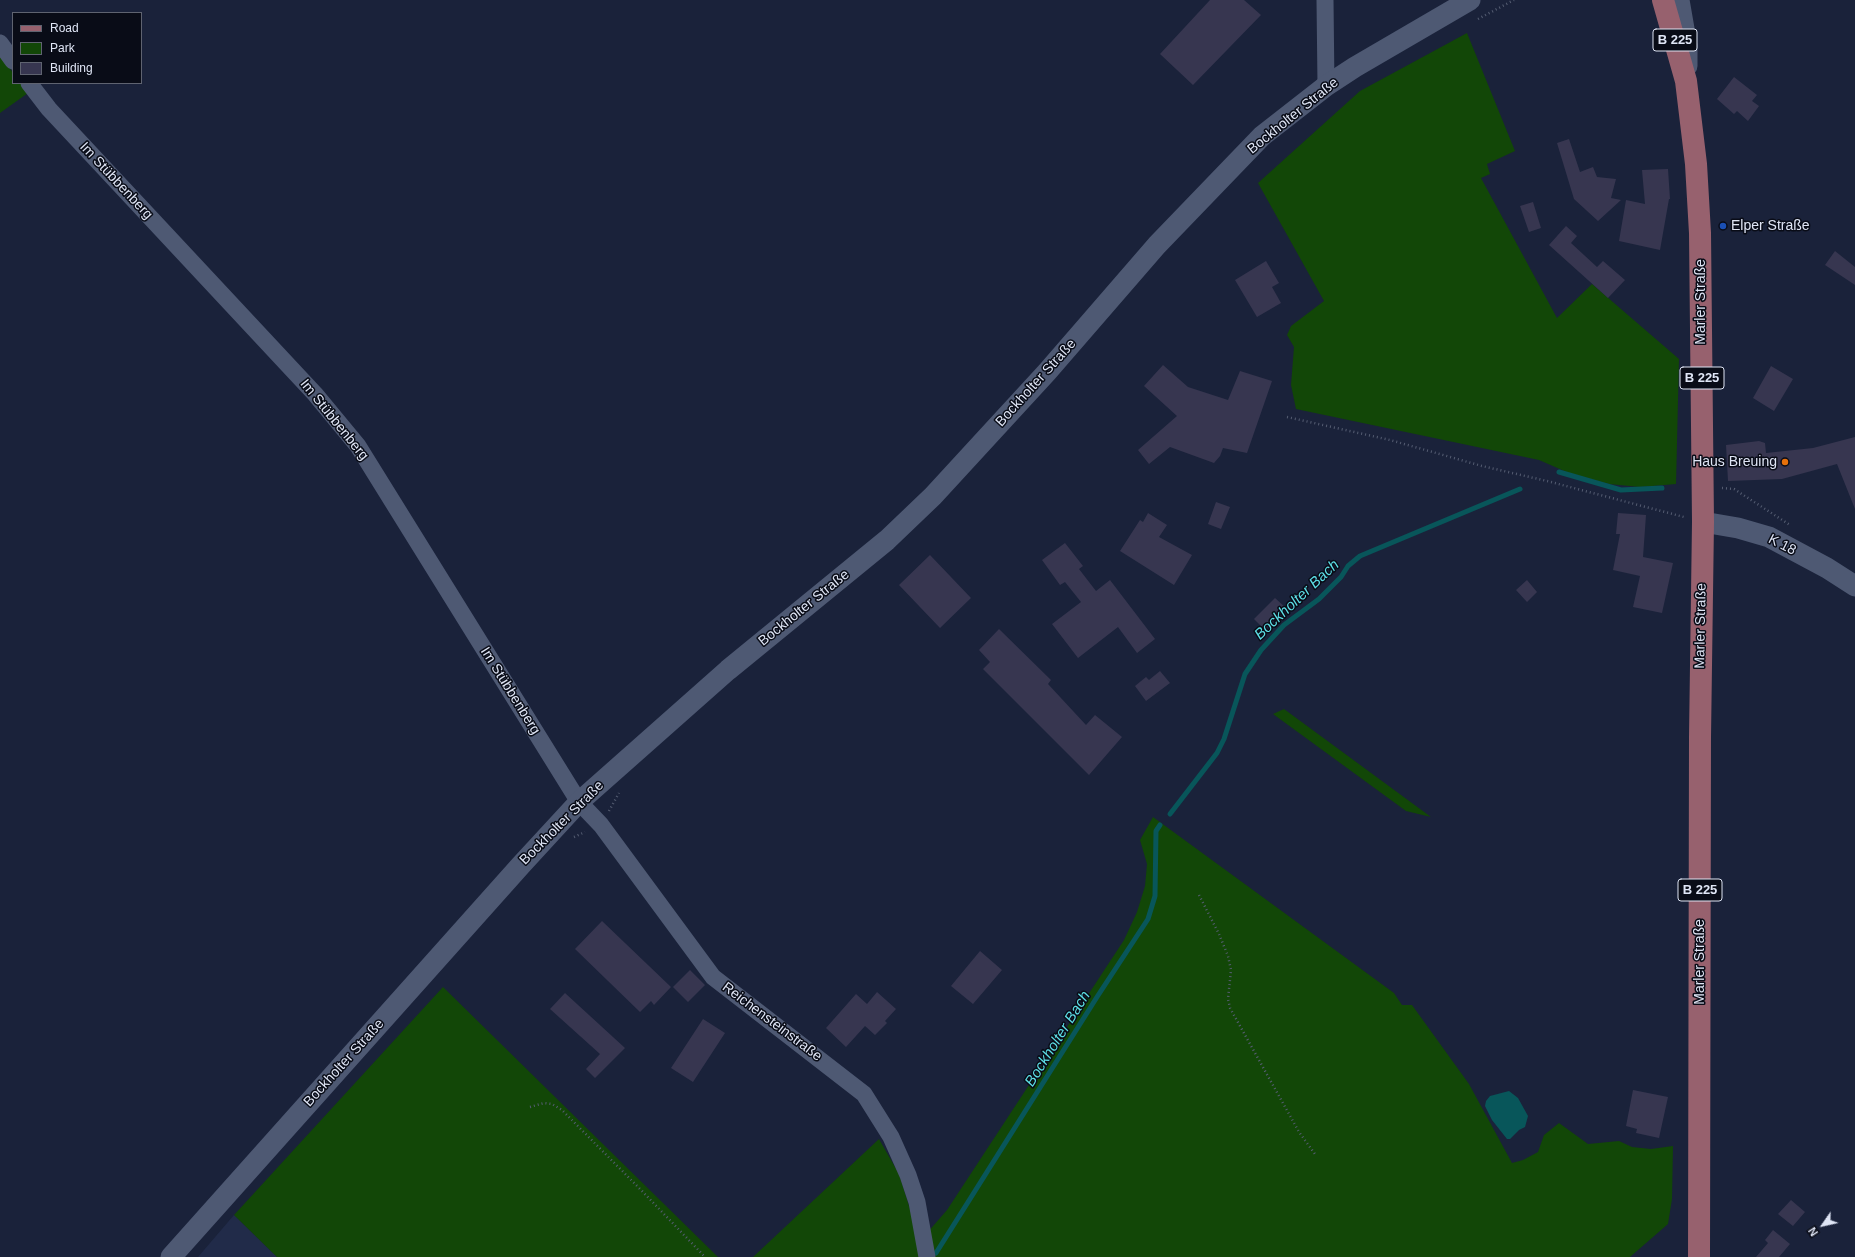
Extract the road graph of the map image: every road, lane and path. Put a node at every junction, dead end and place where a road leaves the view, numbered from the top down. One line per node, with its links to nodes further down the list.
1 (1325, 0): 9 (street)
2 (1470, 0): 9 (street, Bockholter Straße)
3 (1663, 0): 7 (main road, Marler Straße / B 225)
4 (1679, 0): 7 (street)
5 (0, 43): 6 (street)
6 (12, 60)
7 (1686, 81): 11 (main road, Marler Straße / B 225)
8 (30, 84): 13 (street, Im Stübbenberg)
9 (1326, 86): 13 (street, Bockholter Straße)
10 (1287, 417): 11 (path)
11 (1703, 522): 12 (street, K 18 / K 18); 20 (main road, Marler Straße / B 225)
12 (1855, 586)
13 (579, 802): 17 (street, Bockholter Straße); 19 (street, Reichensteinstraße)
14 (1199, 895): 16 (path)
15 (530, 1107): 18 (path)
16 (1315, 1154)
17 (171, 1257)
18 (705, 1257)
19 (927, 1257)
20 (1699, 1257)

